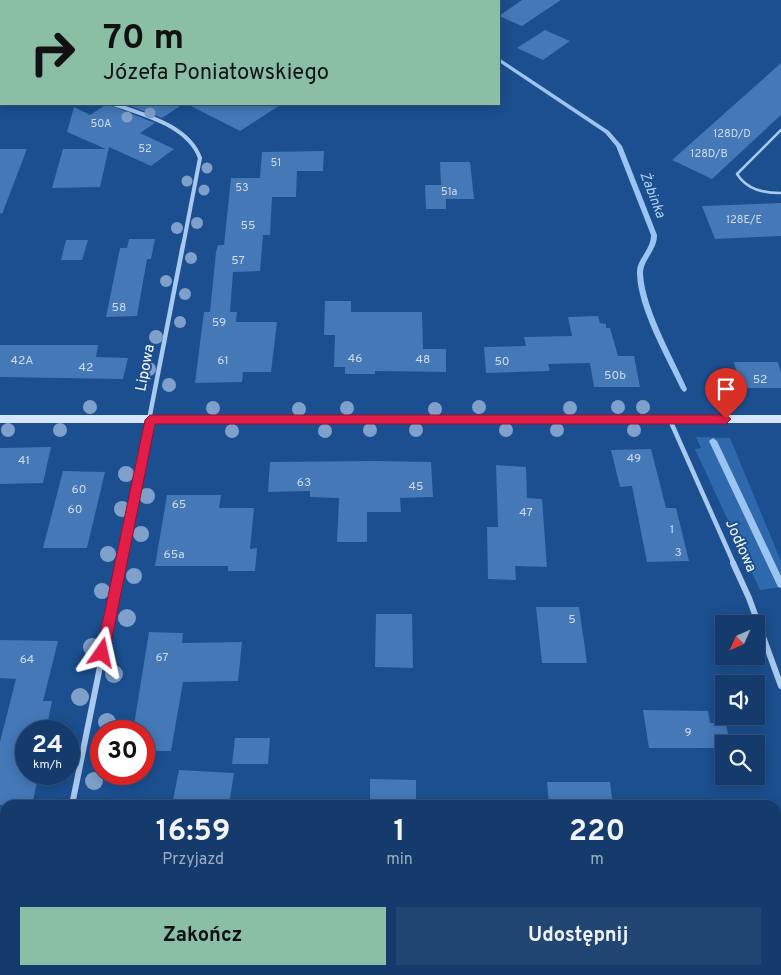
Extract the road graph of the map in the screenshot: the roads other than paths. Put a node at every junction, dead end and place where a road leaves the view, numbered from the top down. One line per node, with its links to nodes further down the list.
1 (116, 105): 6 (street, Lipowa)
2 (781, 130): 3 (lane)
3 (781, 193)
4 (0, 419): 6 (street)
5 (781, 419): 7 (street)
6 (150, 420): 7 (street); 9 (street, Lipowa)
7 (670, 420): 8 (street, Jodłowa)
8 (781, 686)
9 (73, 800)

